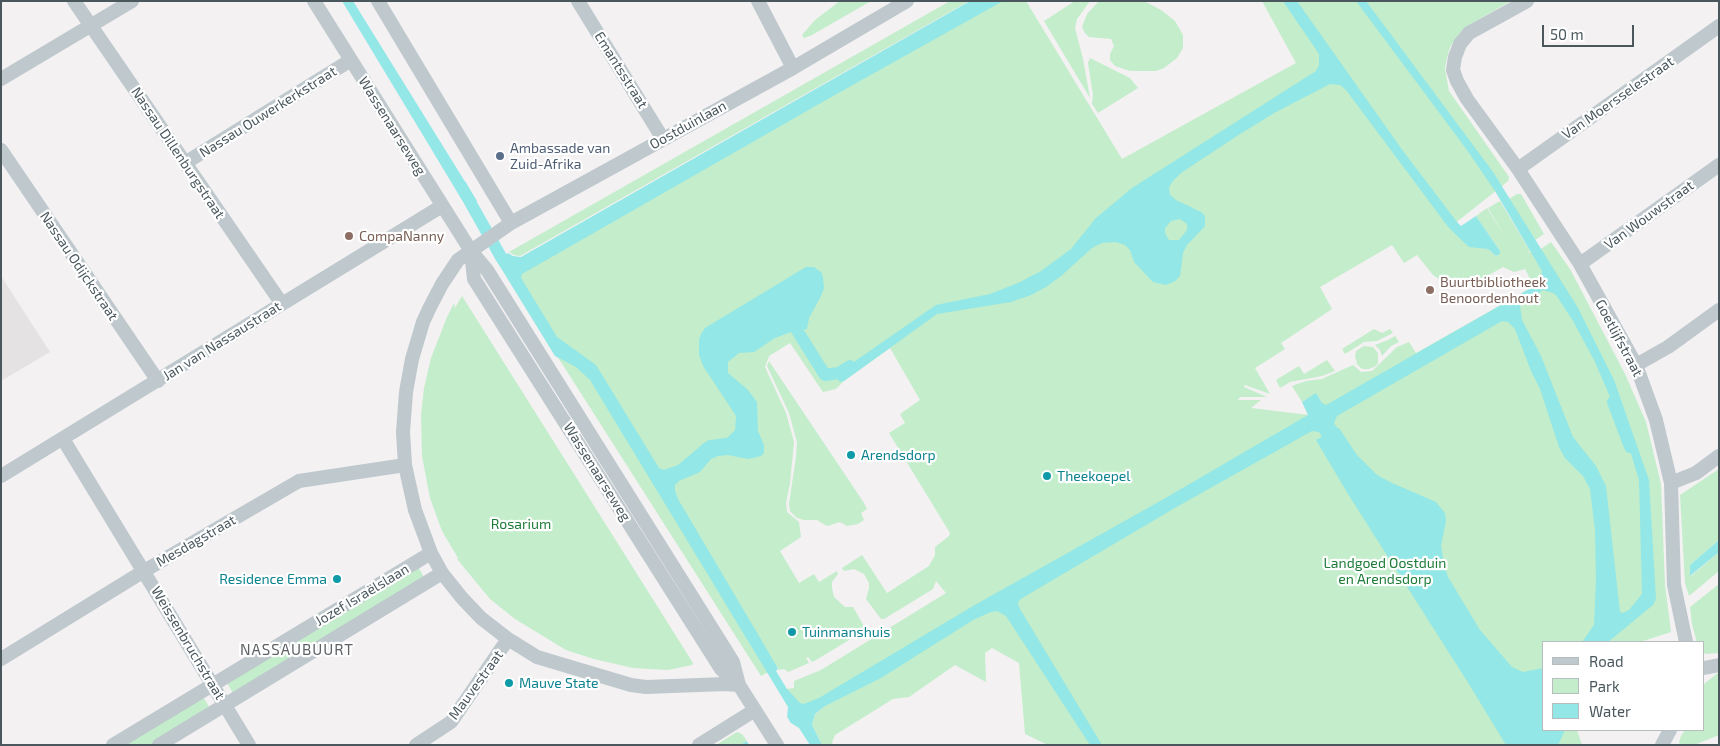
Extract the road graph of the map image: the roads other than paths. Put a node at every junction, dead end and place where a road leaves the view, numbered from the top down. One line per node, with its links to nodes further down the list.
1 (74, 1): 9 (street, Nassau Dillenburgstraat)
2 (132, 1): 9 (street)
3 (314, 1): 11 (street, Wassenaarseweg)
4 (378, 1): 20 (street)
5 (578, 1): 14 (street, Emantsstraat)
6 (758, 1): 12 (street)
7 (907, 1): 12 (street, Oostduinlaan)
8 (1527, 1): 18 (street, Goetlijfstraat)
9 (91, 26): 13 (street); 16 (street, Nassau Dillenburgstraat)
10 (1719, 26): 18 (street, Van Moersselestraat)
11 (351, 60): 16 (street, Nassau Ouwerkerkstraat); 19 (street, Wassenaarseweg)
12 (793, 68): 14 (street, Oostduinlaan)
13 (1, 79)
14 (663, 139): 20 (street, Oostduinlaan)
15 (1, 150): 26 (street, Nassau Odijckstraat)
16 (185, 163): 23 (street, Nassau Dillenburgstraat)
17 (1719, 165): 22 (street, Van Wouwstraat)
18 (1518, 169): 22 (street, Goetlijfstraat)
19 (442, 206): 21 (street, Wassenaarseweg); 23 (street, Jan van Nassaustraat)
20 (511, 223): 21 (street, Oostduinlaan)
21 (471, 252): 29 (street, Oostduinlaan); 41 (street, Wassenaarseweg)
22 (1580, 264): 25 (street, Goetlijfstraat)
23 (282, 304): 26 (street, Jan van Nassaustraat)
24 (1719, 310): 25 (street)
25 (1636, 365): 31 (street, Goetlijfstraat)
26 (158, 381): 27 (street, Jan van Nassaustraat)
27 (64, 439): 30 (street, Jan van Nassaustraat); 33 (street, Weissenbruchstraat)
28 (1719, 456): 31 (street)
29 (405, 465): 32 (street, Oostduinlaan); 33 (street, Mesdagstraat)
30 (1, 476)
31 (1672, 483): 36 (street, Goetlijfstraat)
32 (431, 553): 34 (street, Oostduinlaan); 40 (street, Jozef Israëlslaan)
33 (144, 571): 37 (street, Mesdagstraat); 40 (street, Weissenbruchstraat)
34 (442, 573): 35 (street, Oostduinlaan); 42 (street, Jozef Israëlslaan)
35 (508, 639): 41 (street, Oostduinlaan); 49 (street, Mauvestraat)
36 (1686, 641)
37 (1, 659)
38 (1719, 665): 39 (street)
39 (1705, 668)
40 (213, 685): 42 (street, Weissenbruchstraat); 46 (street, Jozef Israëlslaan)
41 (739, 685): 43 (street, Wassenaarseweg)
42 (225, 705): 47 (street, Jozef Israëlslaan); 48 (street, Weissenbruchstraat)
43 (755, 710): 45 (street, Wassenaarseweg); 50 (street)
44 (1669, 731): 51 (street)
45 (776, 743)
46 (113, 745)
47 (159, 745)
48 (249, 745)
49 (416, 745)
50 (699, 745)
51 (1662, 745)

